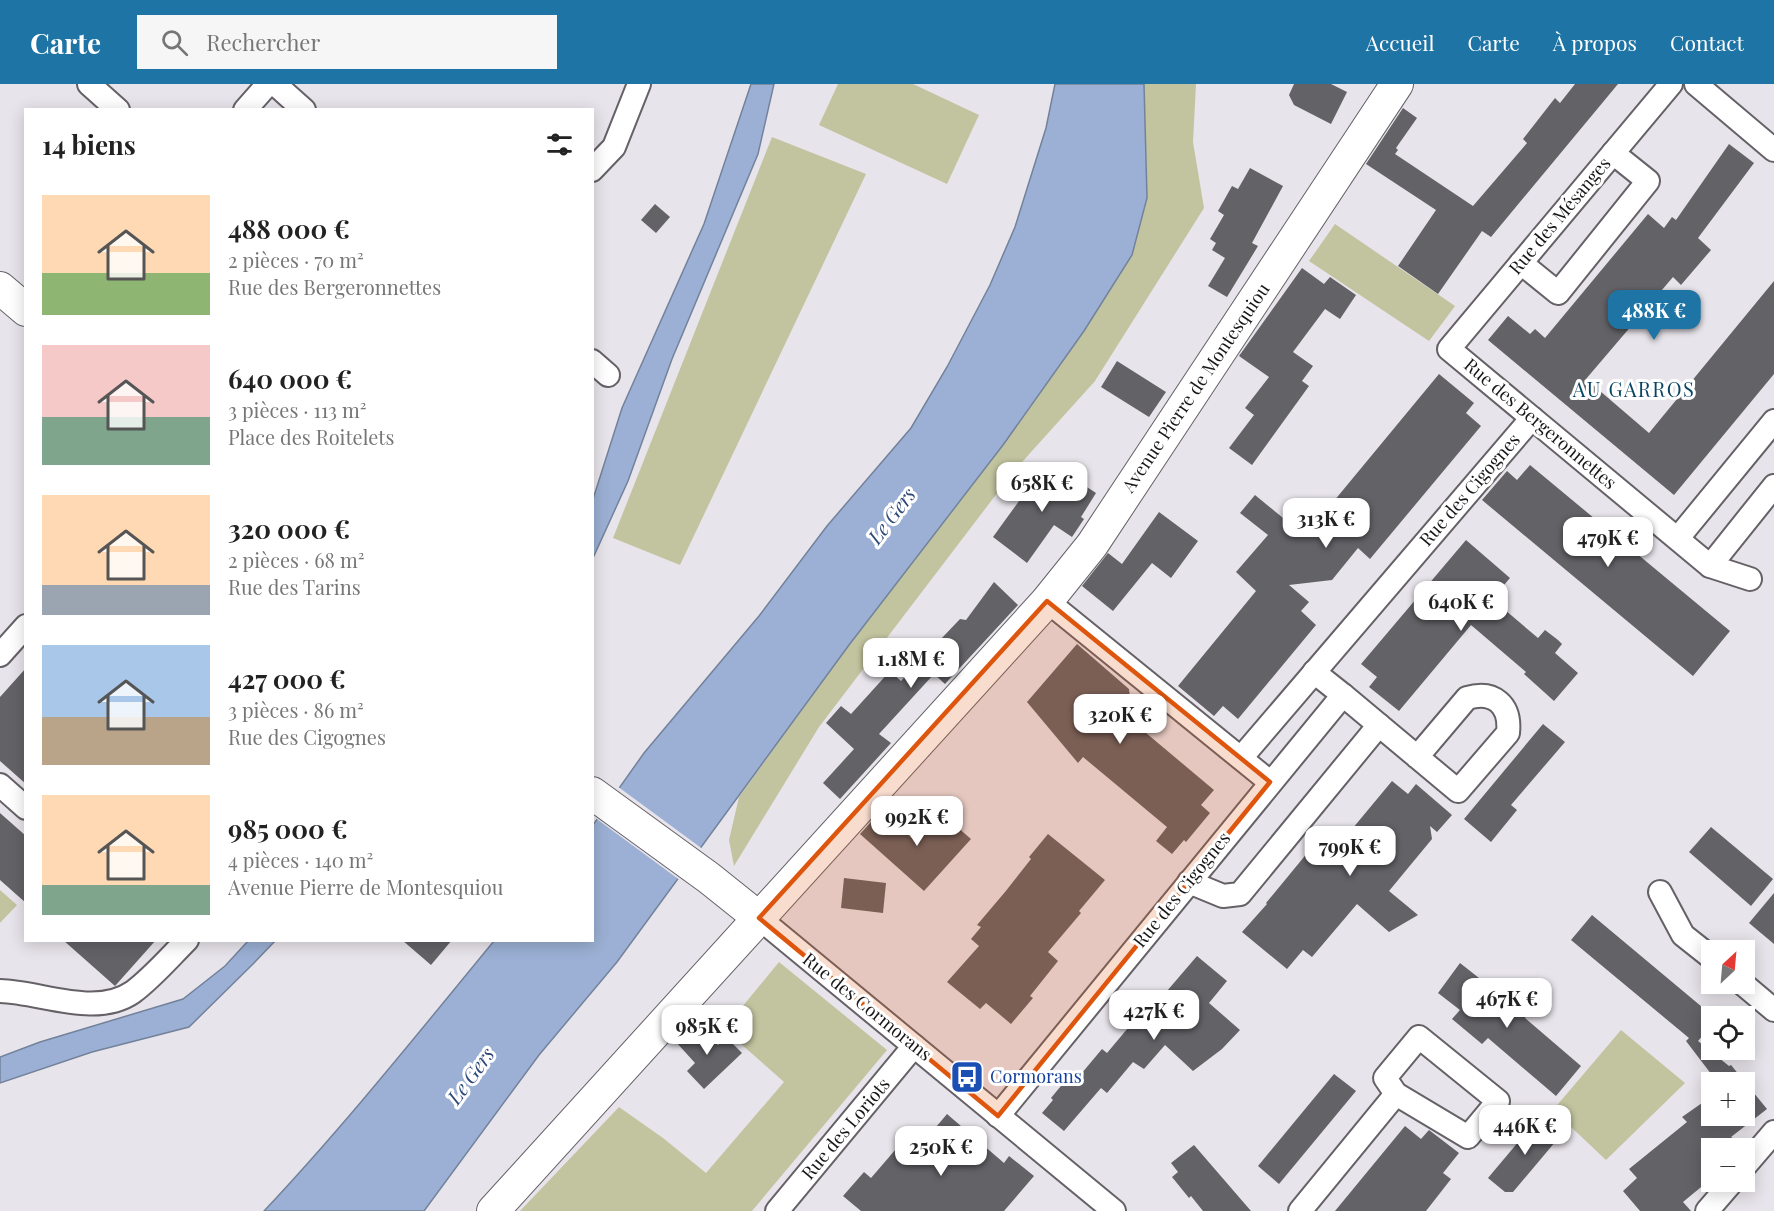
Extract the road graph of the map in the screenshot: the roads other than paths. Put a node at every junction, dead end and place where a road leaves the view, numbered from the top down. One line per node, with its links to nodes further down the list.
1 (88, 84): 8 (street)
2 (268, 84): 9 (street)
3 (275, 84): 10 (street)
4 (639, 84): 13 (street)
5 (1397, 84): 24 (street, Avenue Pierre de Montesquiou)
6 (1671, 84): 12 (street, Rue des Mésanges)
7 (1696, 84): 11 (street)
8 (116, 108)
9 (247, 108)
10 (302, 108)
11 (1774, 150)
12 (1613, 153): 14 (street, Rue des Mésanges); 14 (street)
13 (594, 168)
14 (1521, 263): 17 (street, Rue des Mésanges)
15 (0, 288): 16 (street)
16 (24, 308)
17 (1449, 349): 18 (street, Rue des Bergeronnettes)
18 (1532, 418): 21 (street, Rue des Bergeronnettes); 27 (street, Rue des Cigognes)
19 (1774, 424): 21 (street)
20 (1774, 486): 22 (street)
21 (1678, 538): 22 (street, Rue des Bergeronnettes)
22 (1710, 566): 23 (street, Rue des Bergeronnettes)
23 (1750, 579)
24 (1047, 600): 31 (street); 38 (street, Avenue Pierre de Montesquiou)
25 (24, 628): 26 (street)
26 (0, 655)
27 (1314, 672): 28 (street); 31 (street, Rue des Cigognes)
28 (1343, 695): 29 (street); 32 (street, Rue des Cigognes)
29 (1379, 725): 30 (street); 36 (street)
30 (1417, 757)
31 (1241, 758): 32 (street)
32 (1270, 782): 36 (street, Rue des Cigognes)
33 (0, 785): 35 (street)
34 (594, 795): 38 (street)
35 (24, 806)
36 (1189, 882): 46 (street, Rue des Cigognes)
37 (1660, 892): 40 (street)
38 (759, 918): 44 (street, Rue des Cormorans); 50 (street, Avenue Pierre de Montesquiou)
39 (185, 942): 41 (street)
40 (1701, 949)
41 (0, 991)
42 (1755, 994): 43 (street)
43 (1774, 1010)
44 (914, 1046): 46 (street, Rue des Cormorans); 51 (street, Rue des Loriots)
45 (1396, 1094): 45 (street); 53 (street)
46 (998, 1116): 52 (street, Rue des Cormorans)
47 (1774, 1132): 48 (street)
48 (1755, 1154)
49 (1723, 1192): 54 (street)
50 (493, 1211)
51 (777, 1211)
52 (1114, 1211)
53 (1300, 1211)
54 (1707, 1211)

